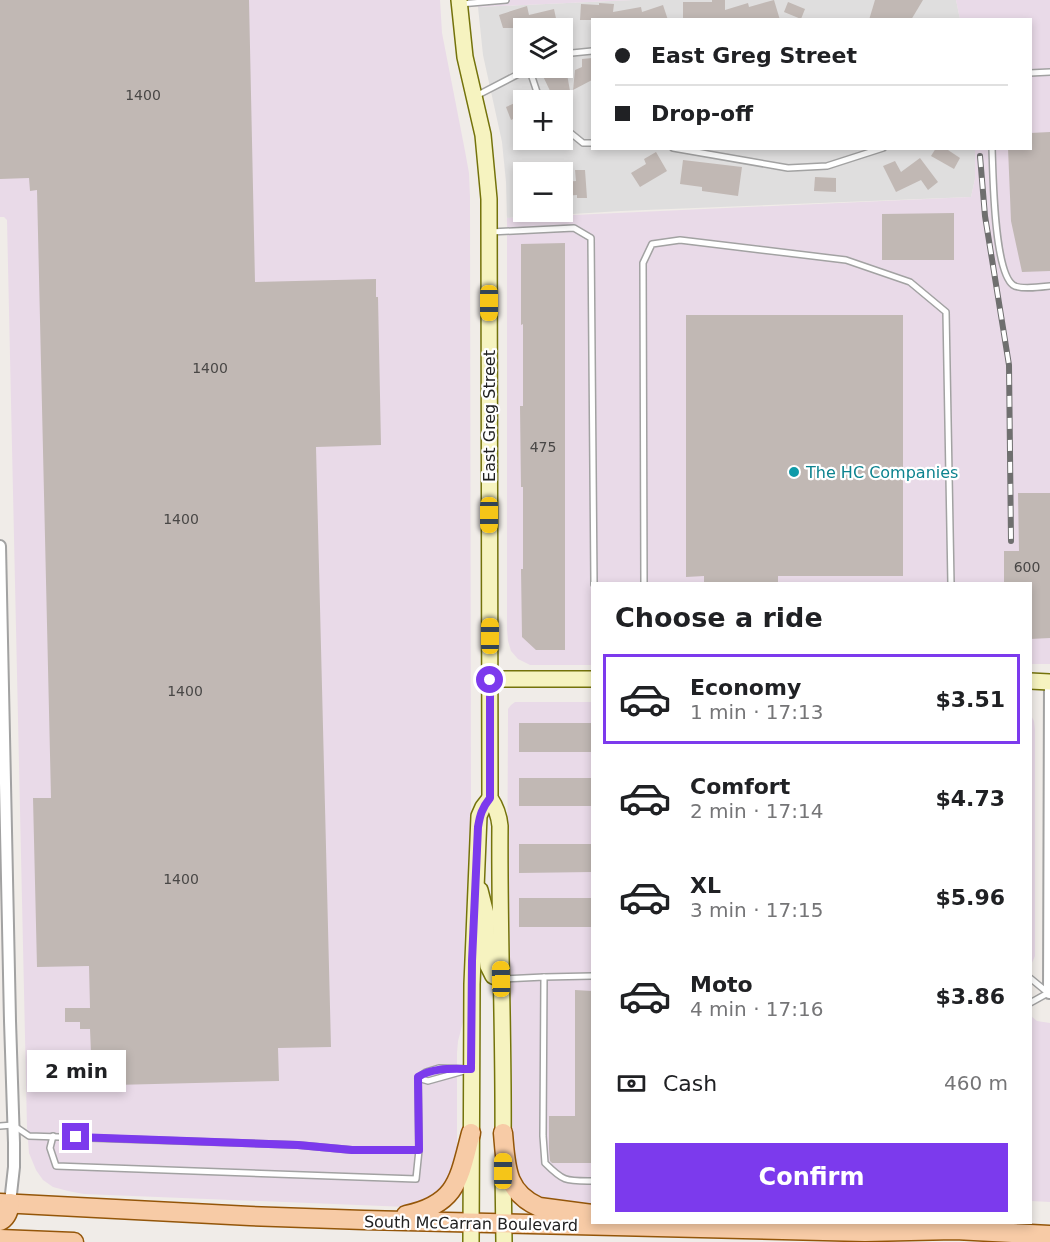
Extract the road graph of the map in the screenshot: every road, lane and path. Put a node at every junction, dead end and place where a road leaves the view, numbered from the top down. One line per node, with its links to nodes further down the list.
1 (506, 0): 2 (lane)
2 (459, 2): 8 (main road, East Greg Street)
3 (591, 51): 4 (lane)
4 (573, 53)
5 (1050, 72): 6 (lane)
6 (1032, 73)
7 (513, 77): 8 (lane)
8 (475, 97): 14 (main road, East Greg Street)
9 (573, 135): 10 (lane)
10 (591, 143)
11 (684, 150): 12 (lane)
12 (877, 150)
13 (992, 150): 15 (lane)
14 (489, 232): 17 (lane); 22 (main road, East Greg Street)
15 (1050, 286)
16 (0, 546): 20 (street)
17 (594, 582)
18 (644, 582): 19 (lane)
19 (951, 582)
20 (1, 671): 25 (street)
21 (591, 679): 22 (main road)
22 (490, 680): 26 (main road, East Greg Street)
23 (1032, 681): 24 (main road)
24 (1050, 682): 27 (street)
25 (2, 789): 36 (street)
26 (490, 798): 28 (main road, East Greg Street); 32 (main road, East Greg Street)
27 (1049, 825): 29 (street)
28 (476, 875): 32 (main road); 37 (main road, East Greg Street)
29 (1049, 897): 34 (street)
30 (591, 975): 31 (lane)
31 (544, 977): 32 (lane); 45 (lane)
32 (501, 979): 42 (main road, East Greg Street)
33 (1032, 980): 34 (lane)
34 (1050, 994): 35 (lane)
35 (1032, 1002)
36 (5, 1022): 39 (street)
37 (471, 1069): 38 (lane); 38 (lane); 41 (main road, East Greg Street)
38 (418, 1077): 44 (lane)
39 (13, 1125): 40 (lane); 43 (lane); 46 (street)
40 (0, 1126)
41 (471, 1132): 48 (main road); 50 (main road, East Greg Street)
42 (503, 1133): 47 (main road); 51 (main road, East Greg Street)
43 (53, 1136): 44 (lane); 44 (lane)
44 (419, 1150)
45 (591, 1181)
46 (5, 1203): 48 (main road, South McCarran Boulevard); 49 (main road)
47 (591, 1214)
48 (383, 1220): 50 (main road, South McCarran Boulevard)
49 (0, 1221)
50 (471, 1222): 51 (main road, South McCarran Boulevard); 58 (main road, East Greg Street)
51 (504, 1223): 54 (main road, South McCarran Boulevard); 59 (main road, East Greg Street)
52 (674, 1224): 54 (main road)
53 (739, 1226): 54 (main road, South McCarran Boulevard); 55 (main road, South McCarran Boulevard)
54 (709, 1229)
55 (1050, 1235)
56 (0, 1239): 57 (main road)
57 (74, 1242)
58 (471, 1242)
59 (504, 1242)

